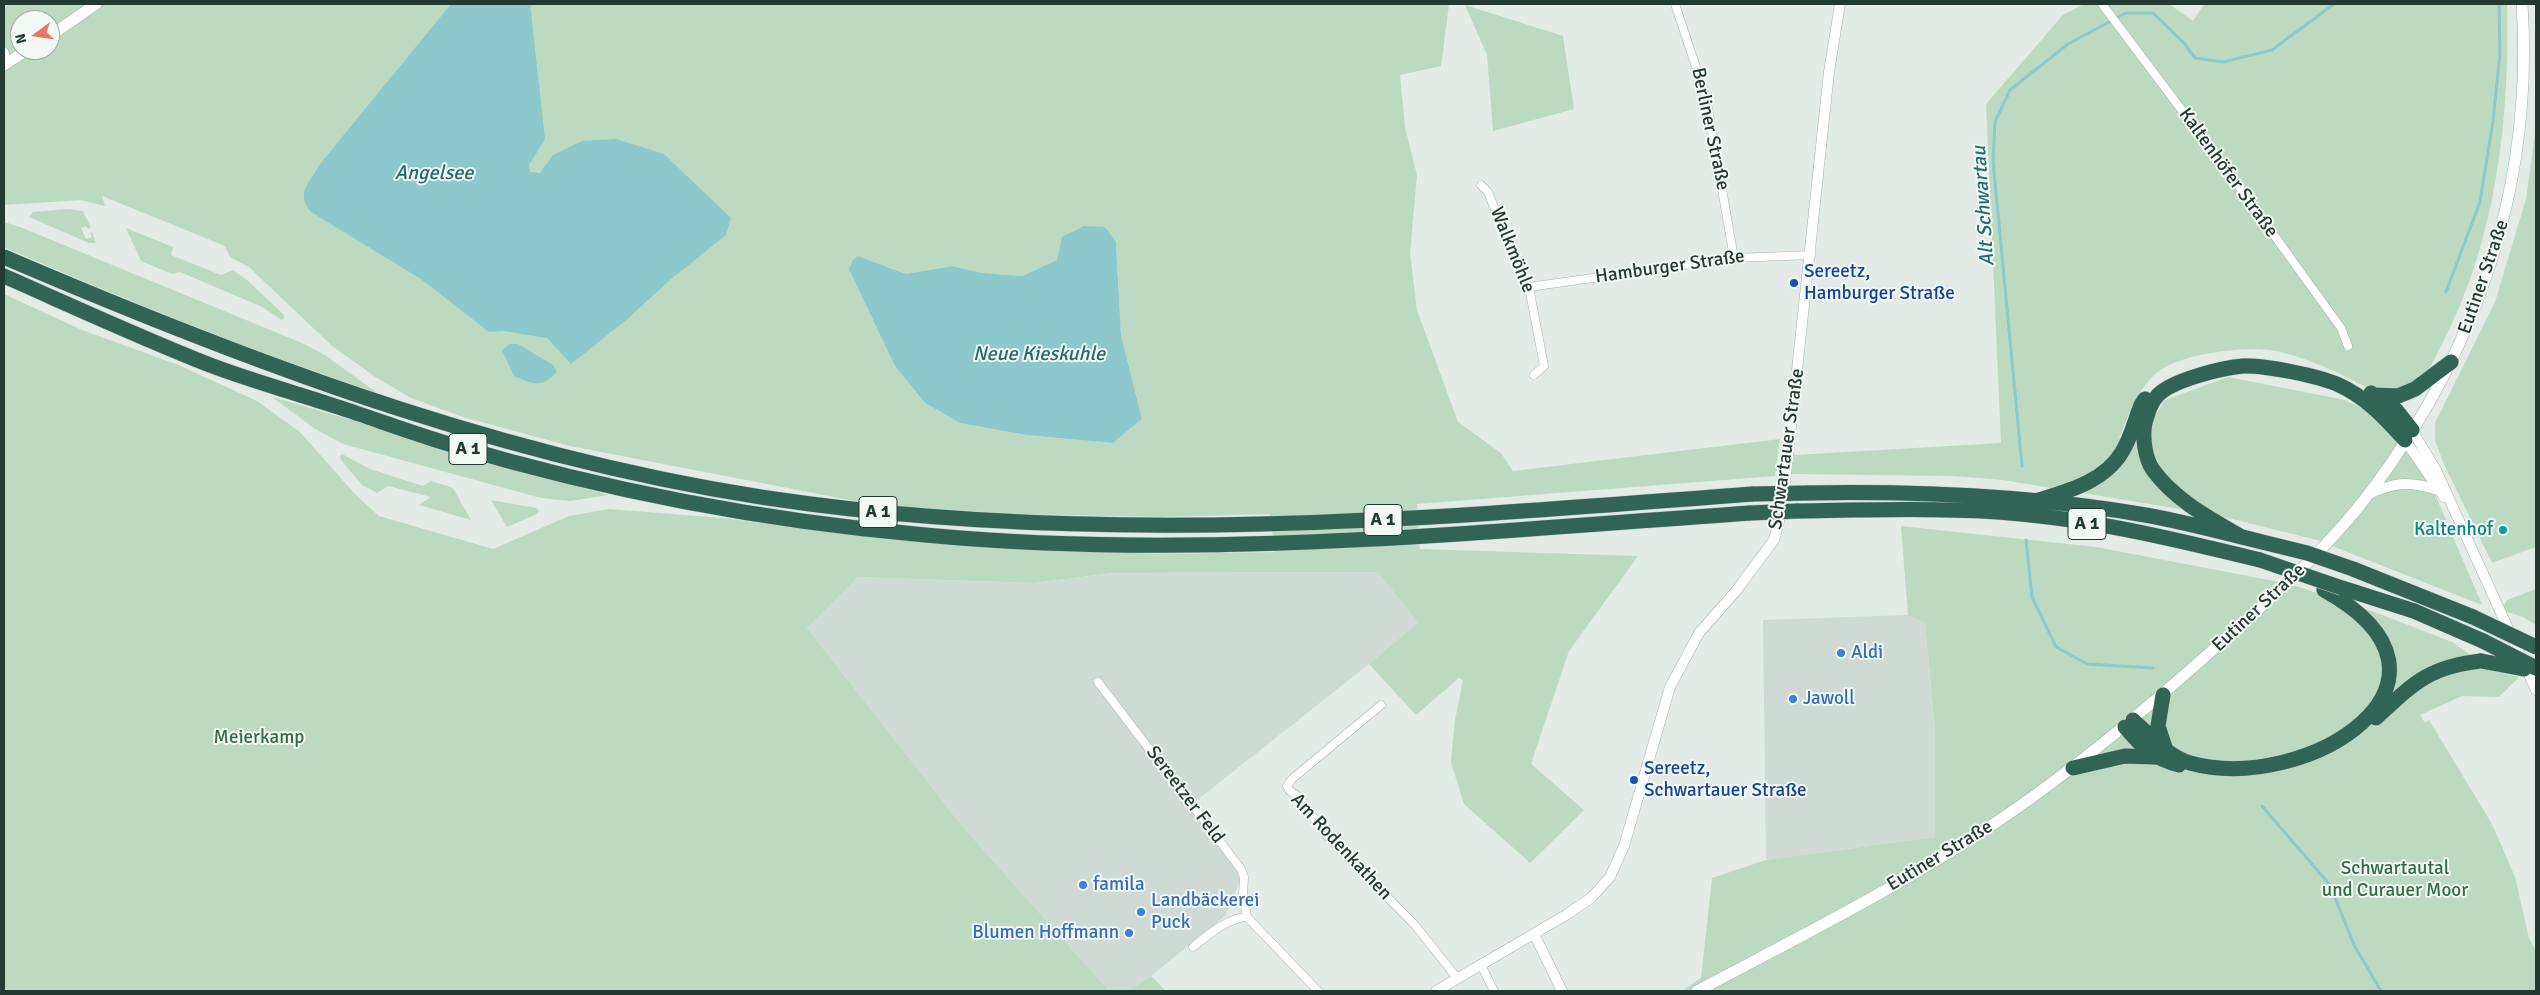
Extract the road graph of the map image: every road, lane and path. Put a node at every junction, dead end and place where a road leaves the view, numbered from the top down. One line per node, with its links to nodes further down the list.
1 (96, 4): 6 (main road)
2 (1675, 4): 12 (street, Berliner Straße)
3 (1840, 4): 10 (street, Schwartauer Straße)
4 (2102, 4): 15 (street, Kaltenhöfer Straße)
5 (2522, 4): 16 (main road, Eutiner Straße)
6 (60, 29)
7 (4, 51): 8 (street)
8 (6, 63)
9 (1481, 185): 14 (street, Walkmöhle)
10 (1811, 255): 12 (street, Hamburger Straße); 37 (street, Schwartauer Straße)
11 (4, 257): 22 (highway, A 1, bridge)
12 (1734, 258): 14 (street, Hamburger Straße)
13 (4, 276): 25 (highway, A 1, bridge)
14 (1529, 287): 17 (street, Walkmöhle)
15 (2348, 346)
16 (2451, 362): 18 (highway); 19 (main road, Eutiner Straße)
17 (1534, 375)
18 (2374, 395): 19 (highway); 22 (highway)
19 (2409, 435): 20 (street); 21 (main road, Eutiner Straße); 23 (street); 24 (highway)
20 (2438, 490): 21 (street); 23 (street)
21 (2370, 493): 31 (main road, Eutiner Straße)
22 (2036, 501): 24 (highway, A 1)
23 (2455, 511): 30 (street)
24 (2240, 536): 26 (highway, A 1, bridge)
25 (2259, 564): 27 (highway, A 1, bridge); 34 (highway)
26 (2536, 647)
27 (2536, 668)
28 (2536, 672): 34 (highway, bridge)
29 (1098, 682): 36 (street, Sereetzer Feld)
30 (2536, 690)
31 (2163, 695): 33 (main road, Eutiner Straße); 34 (highway)
32 (1381, 705): 40 (street, Am Rodenkathen)
33 (2129, 723): 34 (highway); 35 (main road, Eutiner Straße)
34 (2161, 754): 35 (highway)
35 (2073, 768): 45 (main road, Eutiner Straße)
36 (1247, 918): 38 (street); 41 (street)
37 (1534, 934): 39 (street, Schwartauer Straße); 44 (street)
38 (1193, 947)
39 (1480, 965): 40 (street, Schwartauer Straße); 43 (street)
40 (1458, 978): 42 (street, Schwartauer Straße)
41 (1318, 991)
42 (1436, 991)
43 (1494, 991)
44 (1562, 991)
45 (1697, 991)

